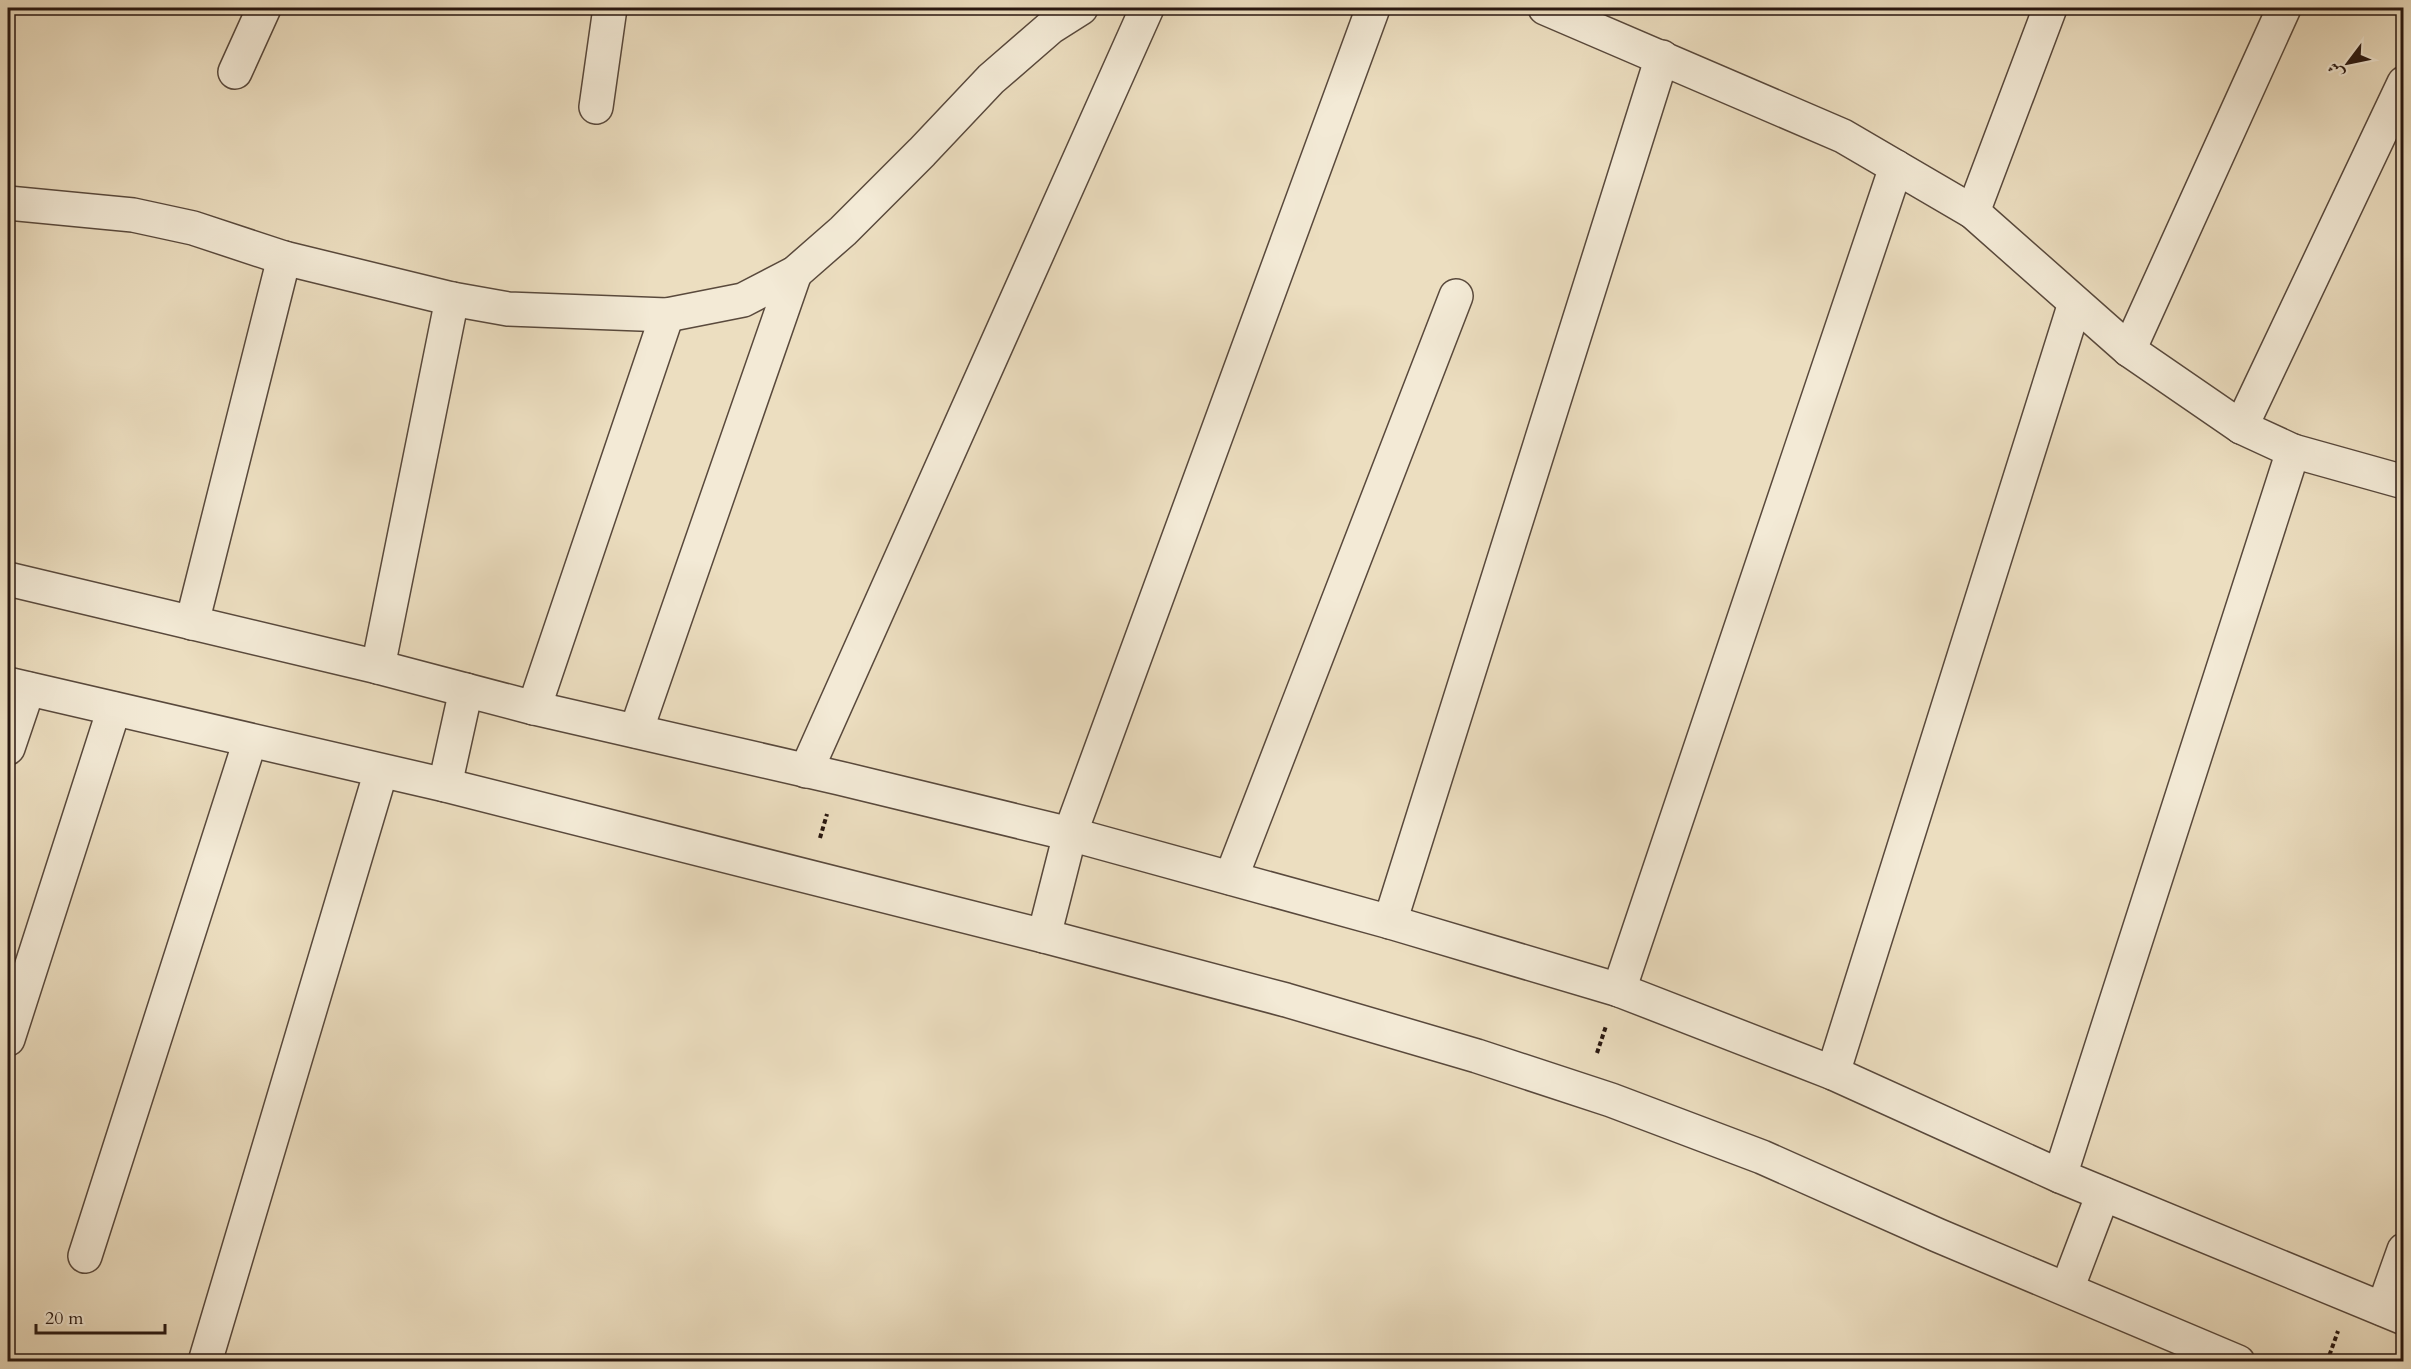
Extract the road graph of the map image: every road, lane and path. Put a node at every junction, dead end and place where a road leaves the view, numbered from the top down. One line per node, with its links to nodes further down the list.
1 (264, 8): 10 (street)
2 (610, 8): 12 (street)
3 (1081, 8): 17 (street)
4 (1148, 8): 37 (street)
5 (1373, 8): 40 (street)
6 (1545, 8): 9 (street)
7 (2050, 8): 15 (street)
8 (2284, 8): 22 (street)
9 (1662, 57): 13 (street); 43 (street)
10 (235, 72)
11 (2403, 83): 23 (street)
12 (596, 107)
13 (1896, 168): 15 (street); 45 (street)
14 (8, 203): 16 (street)
15 (1973, 212): 20 (street)
16 (284, 258): 19 (street); 27 (street)
17 (795, 273): 21 (street); 33 (street)
18 (1456, 296): 42 (street)
19 (452, 299): 21 (street); 28 (street)
20 (2075, 303): 22 (street); 47 (street)
21 (667, 315): 31 (street)
22 (2128, 350): 23 (street)
23 (2241, 427): 24 (street)
24 (2293, 452): 25 (street); 49 (street)
25 (2403, 483)
26 (8, 579): 27 (street)
27 (192, 623): 28 (street)
28 (378, 667): 30 (street)
29 (18, 687): 32 (street); 35 (street)
30 (466, 690): 31 (street); 39 (street)
31 (534, 708): 33 (street)
32 (114, 709): 34 (street); 46 (street)
33 (636, 732): 37 (street)
34 (250, 741): 36 (street); 52 (street)
35 (8, 748)
36 (381, 771): 39 (street); 55 (street)
37 (806, 771): 38 (street)
38 (839, 778): 40 (street); 41 (path)
39 (445, 785): 41 (street)
40 (1070, 834): 42 (street); 44 (street)
41 (808, 876): 44 (street)
42 (1231, 878): 43 (street)
43 (1390, 922): 45 (street)
44 (1044, 936): 48 (street)
45 (1618, 990): 47 (street); 48 (path)
46 (8, 1039)
47 (1833, 1073): 49 (street)
48 (1584, 1091): 53 (street)
49 (2060, 1176): 50 (street)
50 (2103, 1194): 53 (street); 54 (street)
51 (2403, 1250): 54 (street)
52 (85, 1256)
53 (2067, 1289): 56 (street)
54 (2393, 1313)
55 (205, 1362)
56 (2238, 1362)

